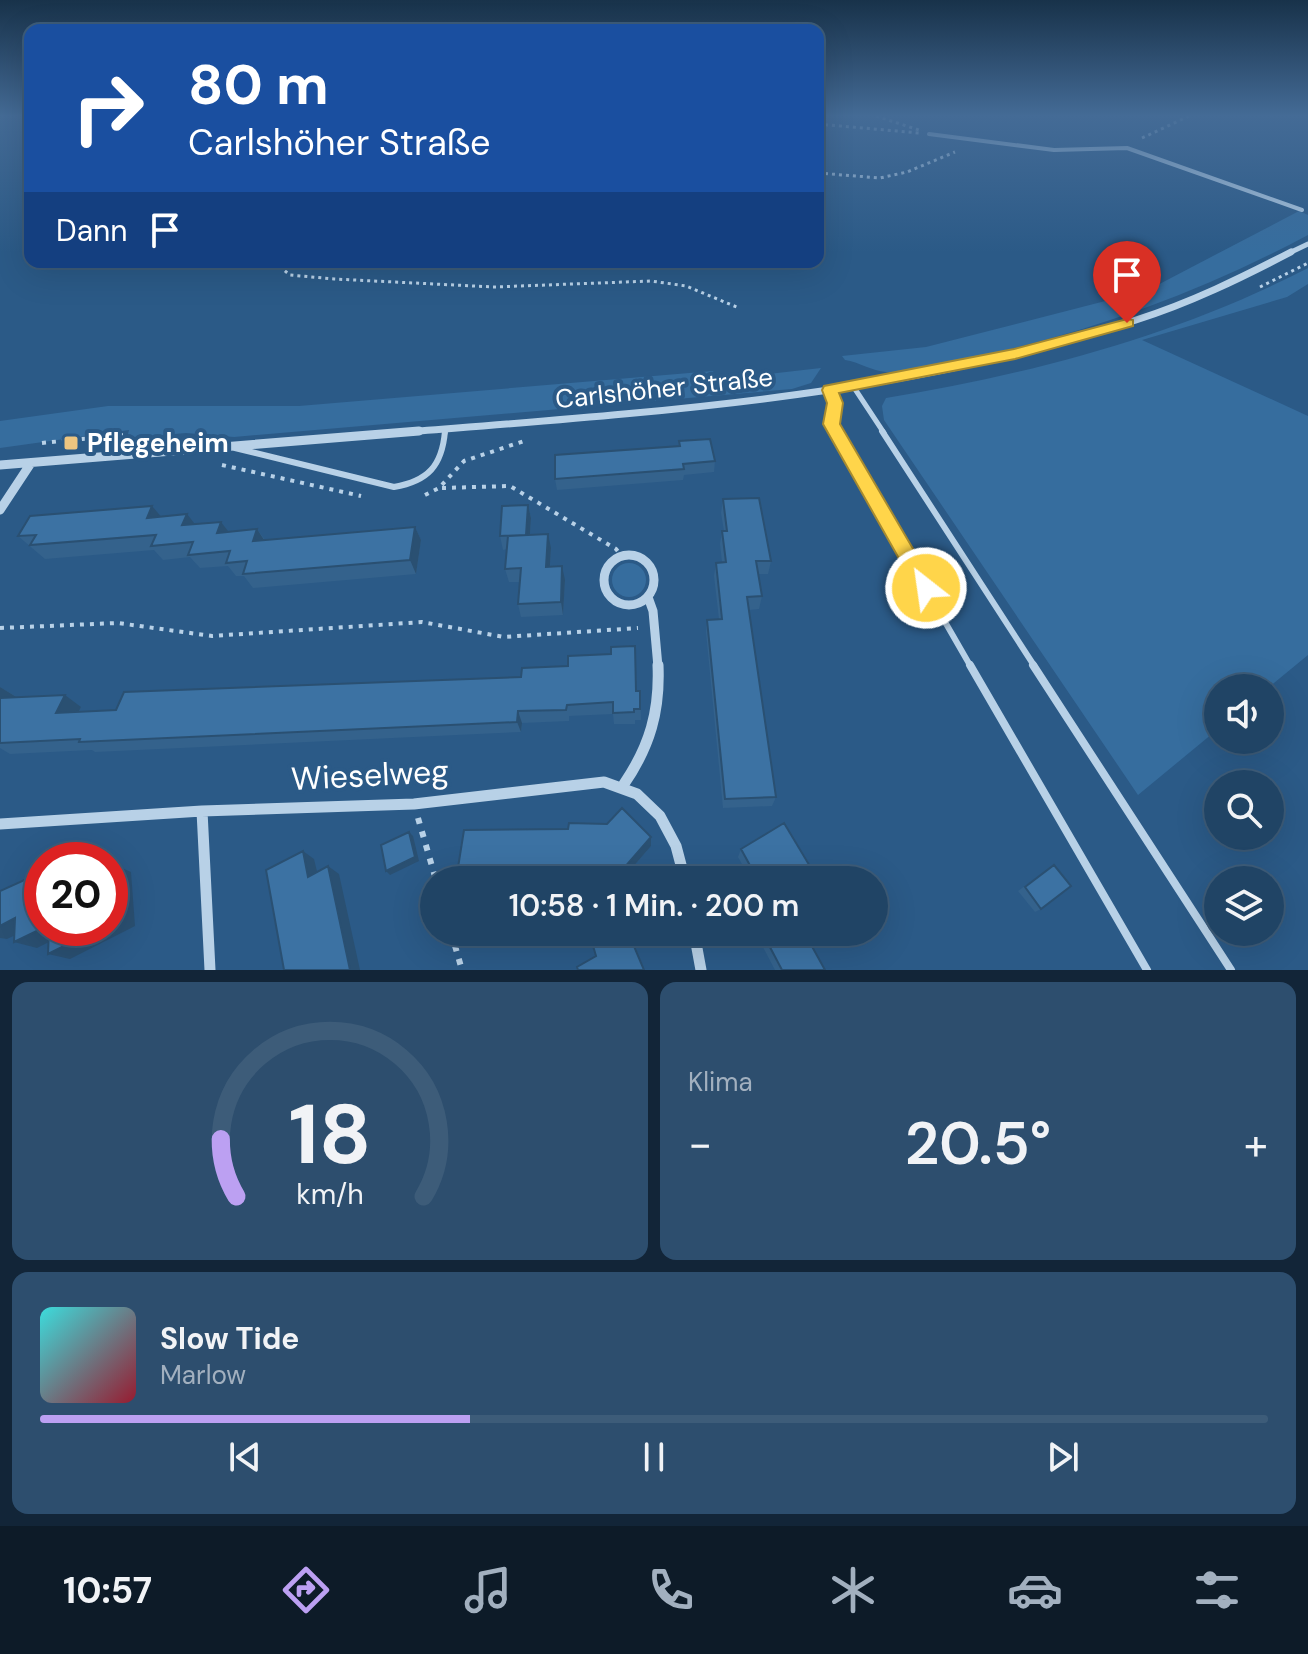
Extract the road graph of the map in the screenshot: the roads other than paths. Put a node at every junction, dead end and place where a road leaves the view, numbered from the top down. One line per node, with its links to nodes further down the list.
1 (1164, 161): 2 (lane)
2 (1302, 210)
3 (1308, 244): 4 (street, Carlshöher Straße)
4 (853, 386): 5 (street, Carlshöher Straße); 20 (lane)
5 (830, 390): 6 (street, Carlshöher Straße); 19 (lane)
6 (445, 429): 7 (street, Carlshöher Straße); 7 (lane)
7 (228, 446): 8 (street, Carlshöher Straße)
8 (31, 463): 9 (street, Carlshöher Straße); 10 (street)
9 (0, 465)
10 (0, 510)
11 (648, 597): 11 (street); 12 (street)
12 (624, 784): 13 (street, Wieselweg); 15 (street)
13 (202, 811): 14 (street, Wieselweg); 17 (street)
14 (0, 824)
15 (682, 866)
16 (697, 946): 18 (street)
17 (210, 970)
18 (701, 970)
19 (1147, 970)
20 (1231, 970)

